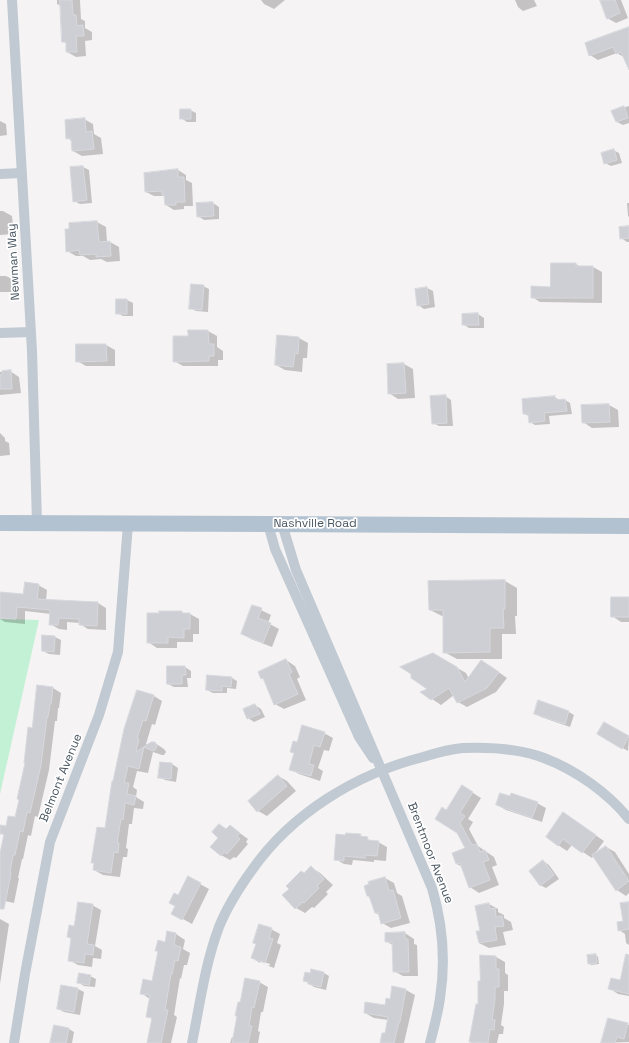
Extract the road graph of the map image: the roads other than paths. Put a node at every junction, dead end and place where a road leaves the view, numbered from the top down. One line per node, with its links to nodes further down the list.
1 (12, 0): 2 (street, Newman Way)
2 (22, 173): 3 (street); 4 (street, Newman Way)
3 (0, 174)
4 (31, 332): 5 (street); 7 (street, Newman Way)
5 (0, 333)
6 (0, 523): 7 (main road, Nashville Road)
7 (36, 523): 8 (main road, Nashville Road)
8 (128, 524): 9 (main road, Nashville Road); 13 (street, Belmont Avenue)
9 (275, 524): 10 (main road, Nashville Road); 11 (street, Brentmoor Avenue)
10 (629, 526)
11 (382, 769): 12 (street); 14 (street); 15 (street, Brentmoor Avenue)
12 (629, 820)
13 (14, 1043)
14 (192, 1043)
15 (430, 1043)

